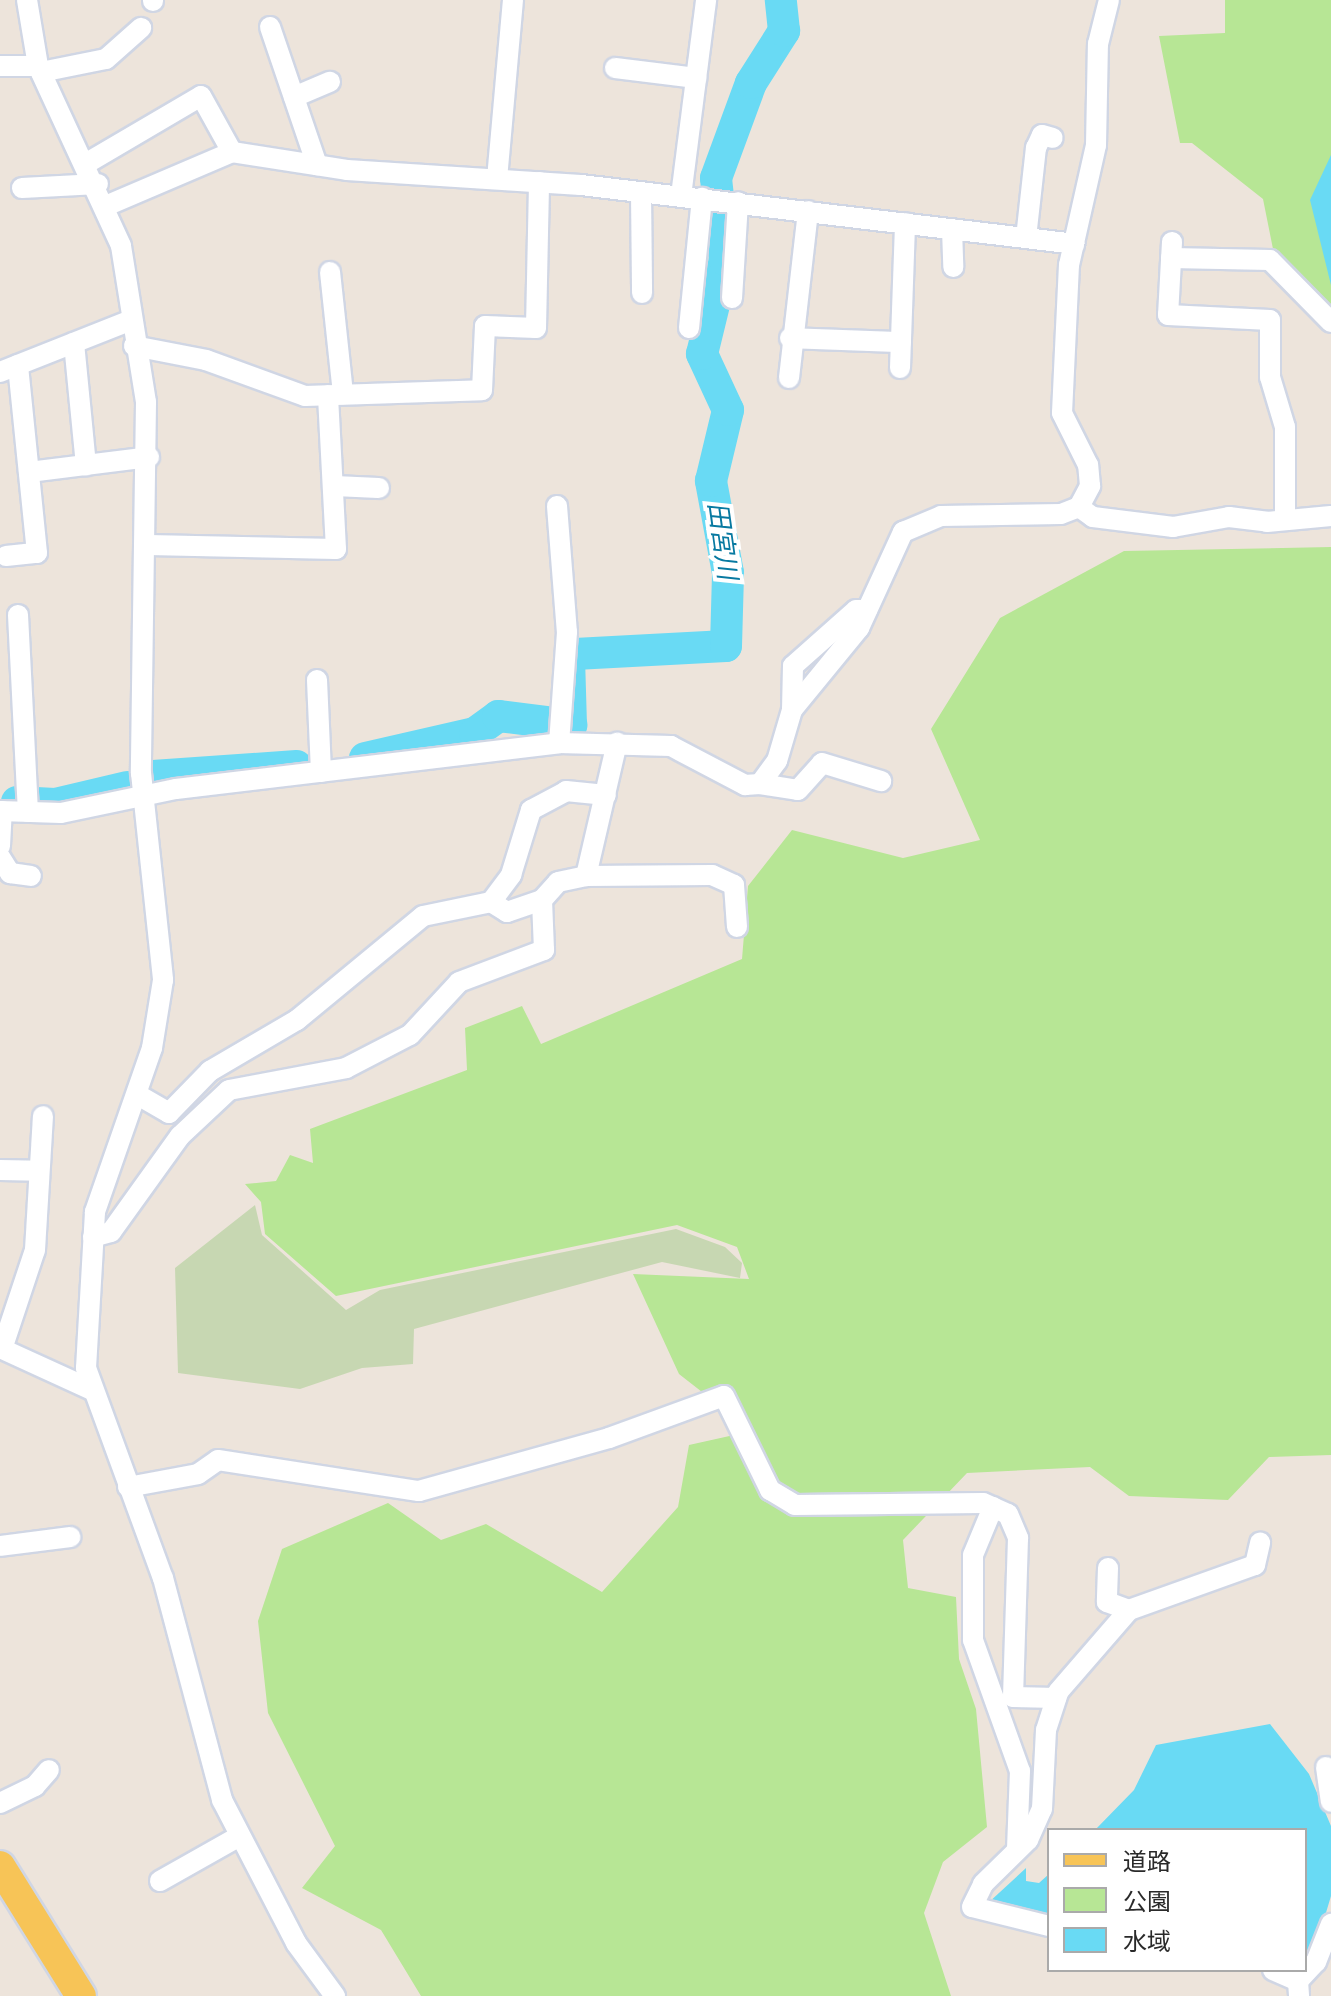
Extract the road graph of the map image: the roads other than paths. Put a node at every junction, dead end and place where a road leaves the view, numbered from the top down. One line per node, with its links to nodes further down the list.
1 (27, 0): 9 (street)
2 (513, 0): 17 (street)
3 (706, 0): 10 (street)
4 (1109, 0): 29 (street)
5 (270, 27): 12 (street)
6 (141, 28): 9 (street)
7 (0, 66): 9 (street)
8 (615, 68): 10 (street)
9 (40, 69): 15 (street)
10 (696, 78): 22 (street)
11 (330, 82): 12 (street)
12 (294, 97): 16 (street)
13 (1053, 138): 28 (street)
14 (232, 152): 15 (street); 16 (street); 24 (street)
15 (87, 163): 19 (street)
16 (317, 165): 17 (street)
17 (497, 179): 18 (street)
18 (539, 182): 21 (street); 44 (street)
19 (98, 184): 20 (street); 24 (street)
20 (22, 188)
21 (641, 192): 22 (street); 32 (street)
22 (681, 196): 23 (street)
23 (718, 200): 25 (street); 33 (street); 36 (street)
24 (108, 205): 34 (street)
25 (808, 211): 26 (street); 37 (street)
26 (905, 223): 27 (street); 38 (street)
27 (952, 229): 28 (street); 30 (street)
28 (1026, 238): 29 (street)
29 (1074, 244): 51 (street)
30 (953, 267)
31 (330, 272): 44 (street)
32 (642, 293)
33 (732, 298)
34 (129, 321): 39 (street); 40 (street)
35 (1331, 322): 53 (street)
36 (689, 328)
37 (790, 338): 38 (street); 43 (street)
38 (901, 342): 41 (street)
39 (74, 343): 42 (street); 46 (street)
40 (134, 346): 44 (street); 45 (street)
41 (900, 368)
42 (9, 369): 47 (street)
43 (789, 378)
44 (335, 395): 48 (street)
45 (149, 457): 46 (street); 54 (street)
46 (86, 465): 47 (street)
47 (29, 472): 55 (street)
48 (334, 486): 49 (street); 54 (street)
49 (379, 488)
50 (557, 506): 60 (street)
51 (1079, 507): 53 (street); 56 (street)
52 (1331, 516): 53 (street)
53 (1285, 518)
54 (148, 545): 65 (street)
55 (6, 556)
56 (867, 610): 59 (street); 59 (street)
57 (18, 615): 67 (street)
58 (317, 680): 62 (street)
59 (792, 710): 64 (street)
60 (560, 730): 61 (street); 62 (street)
61 (617, 743): 64 (street); 66 (street)
62 (321, 772): 65 (street)
63 (881, 781): 64 (street)
64 (760, 784)
65 (143, 795): 67 (street); 76 (street)
66 (606, 795): 72 (street); 74 (street)
67 (28, 803): 68 (street)
68 (1, 811): 69 (street)
69 (0, 846)
70 (0, 857): 71 (street)
71 (31, 876)
72 (586, 876): 73 (street); 75 (street)
73 (542, 900): 74 (street); 80 (street)
74 (491, 902): 76 (street)
75 (737, 927)
76 (138, 1095): 80 (street)
77 (43, 1116): 79 (street)
78 (0, 1170): 79 (street)
79 (39, 1171): 81 (street)
80 (93, 1237): 82 (street)
81 (1, 1349): 82 (street)
82 (90, 1389): 83 (street)
83 (128, 1487): 84 (street); 95 (street)
84 (993, 1507): 90 (street); 96 (street)
85 (70, 1537): 87 (street)
86 (1260, 1543): 89 (street)
87 (0, 1546)
88 (1108, 1568): 89 (street)
89 (1129, 1610): 90 (street)
90 (1056, 1698): 96 (street)
91 (1326, 1767): 93 (street)
92 (49, 1770): 94 (street)
93 (1331, 1802)
94 (0, 1803)
95 (238, 1837): 98 (street); 104 (street)
96 (1017, 1852): 100 (street)
97 (0, 1866): 103 (main road)
98 (160, 1881)
99 (1331, 1924): 102 (street)
100 (1047, 1926)
101 (1276, 1972): 102 (street)
102 (1298, 1989)
103 (81, 1996)
104 (335, 1996)

